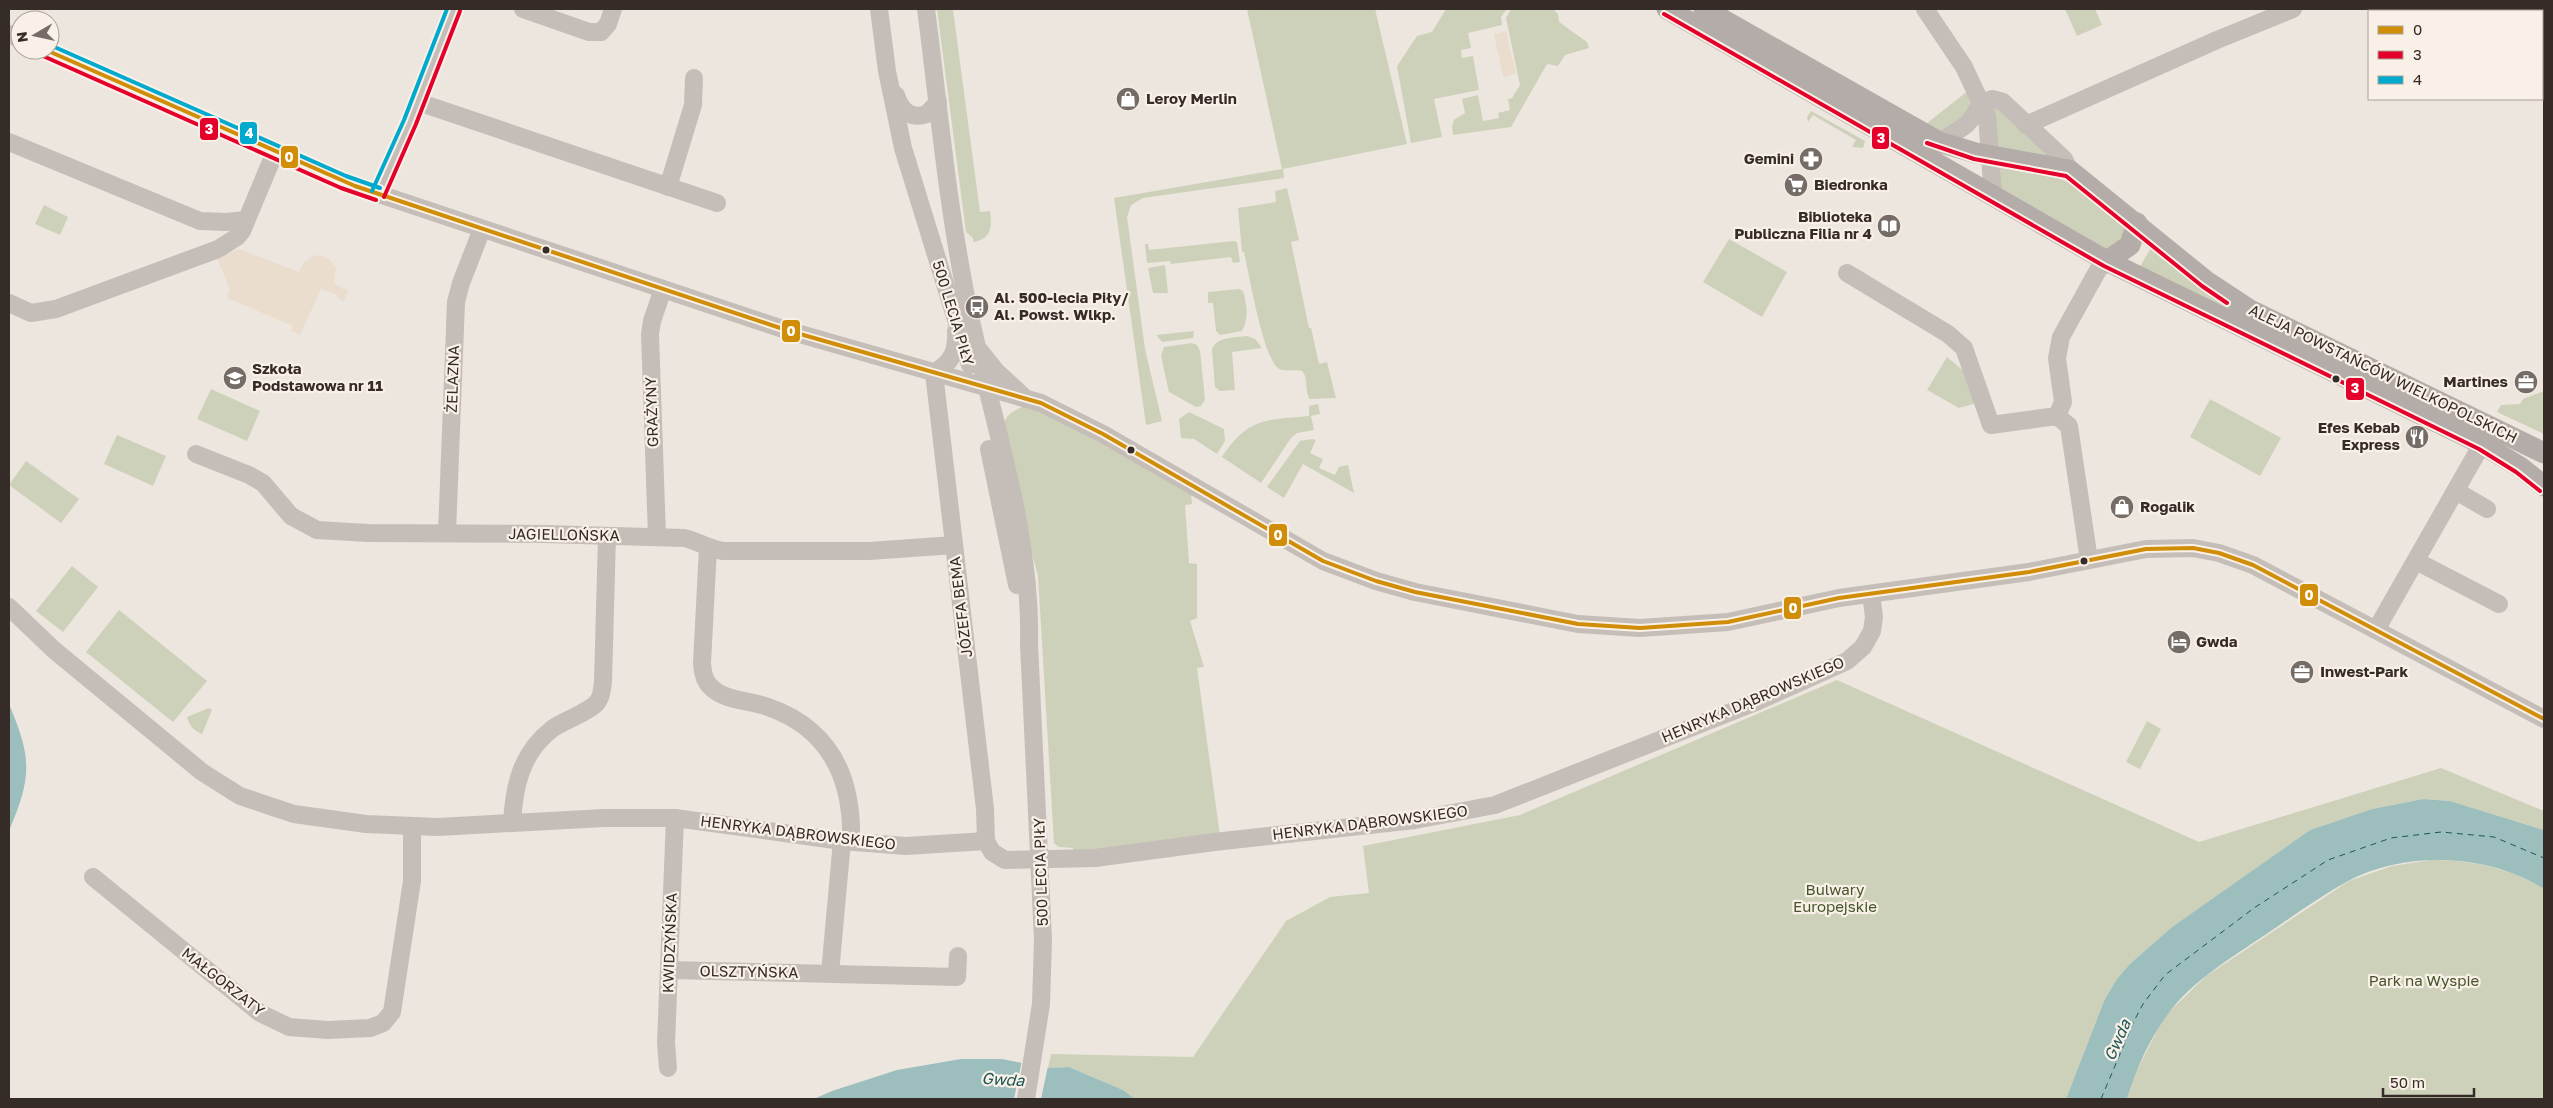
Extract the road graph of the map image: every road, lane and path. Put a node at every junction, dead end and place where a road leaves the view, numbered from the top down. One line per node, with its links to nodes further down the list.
1 (454, 9): 13 (street)
2 (523, 9): 3 (street)
3 (613, 9)
4 (879, 9): 11 (street, 500 LECIA PIŁY)
5 (926, 9): 14 (street, 500 LECIA PIŁY)
6 (1667, 9): 24 (main road, ALEJA POWSTAŃCÓW WIELKOPOLSKICH)
7 (1704, 9): 18 (main road, ALEJA POWSTAŃCÓW WIELKOPOLSKICH)
8 (1925, 9): 15 (street)
9 (2293, 9): 16 (street)
10 (60, 56): 19 (street)
11 (887, 71): 14 (street, 500 LECIA PIŁY); 33 (street, 500 LECIA PIŁY)
12 (694, 78): 22 (street)
13 (418, 102): 22 (street); 23 (street)
14 (938, 102): 34 (street, 500 LECIA PIŁY)
15 (1982, 103): 16 (street); 18 (street); 20 (street)
16 (2033, 122): 21 (street)
17 (9, 142): 26 (street)
18 (1939, 142): 20 (main road, ALEJA POWSTAŃCÓW WIELKOPOLSKICH)
19 (275, 152): 23 (street); 26 (street)
20 (1990, 156): 21 (main road, ALEJA POWSTAŃCÓW WIELKOPOLSKICH); 24 (street)
21 (2069, 170): 27 (main road, ALEJA POWSTAŃCÓW WIELKOPOLSKICH)
22 (668, 187): 25 (street)
23 (378, 194): 28 (street)
24 (1993, 196): 29 (main road, ALEJA POWSTAŃCÓW WIELKOPOLSKICH)
25 (717, 203)
26 (246, 220): 32 (street)
27 (2137, 223): 29 (main road); 41 (main road, ALEJA POWSTAŃCÓW WIELKOPOLSKICH)
28 (482, 229): 31 (street); 46 (street, ŻELAZNA)
29 (2107, 261): 38 (street); 40 (main road, ALEJA POWSTAŃCÓW WIELKOPOLSKICH)
30 (1846, 274): 38 (street)
31 (663, 289): 35 (street); 48 (street, GRAŻYNY)
32 (9, 303)
33 (952, 303): 35 (street); 36 (street, 500 LECIA PIŁY)
34 (976, 346): 36 (street, 500 LECIA PIŁY); 37 (street)
35 (934, 373): 36 (street); 49 (street, JÓZEFA BEMA)
36 (980, 386): 37 (street); 39 (street, 500 LECIA PIŁY); 57 (street, 500 LECIA PIŁY)
37 (1027, 399): 39 (street); 53 (street)
38 (2057, 416): 51 (street)
39 (997, 435): 57 (street, 500 LECIA PIŁY)
40 (2482, 444): 43 (main road, ALEJA POWSTAŃCÓW WIELKOPOLSKICH); 44 (street)
41 (2544, 453)
42 (196, 454): 46 (street, JAGIELLOŃSKA)
43 (2544, 486)
44 (2456, 491): 45 (street); 52 (street)
45 (2487, 509)
46 (447, 533): 47 (street, JAGIELLOŃSKA)
47 (607, 536): 48 (street, JAGIELLOŃSKA); 60 (street)
48 (657, 537): 50 (street, JAGIELLOŃSKA)
49 (954, 545): 50 (street, JAGIELLOŃSKA); 62 (street, JÓZEFA BEMA)
50 (708, 548): 63 (street)
51 (2089, 560): 53 (street); 56 (street)
52 (2416, 561): 54 (street); 56 (street)
53 (1871, 594): 64 (street, HENRYKA DĄBROWSKIEGO)
54 (2499, 604)
55 (9, 606): 61 (street, HENRYKA DĄBROWSKIEGO)
56 (2376, 630): 58 (street)
57 (1029, 644): 64 (street, 500 LECIA PIŁY)
58 (2544, 719)
59 (675, 818): 60 (street, HENRYKA DĄBROWSKIEGO); 63 (street, HENRYKA DĄBROWSKIEGO); 67 (street, KWIDZYŃSKA)
60 (512, 823): 61 (street, HENRYKA DĄBROWSKIEGO)
61 (412, 827): 65 (street, MAŁGORZATY)
62 (986, 841): 63 (street, HENRYKA DĄBROWSKIEGO); 64 (street, HENRYKA DĄBROWSKIEGO)
63 (847, 842): 68 (street)
64 (1041, 860): 70 (street, 500 LECIA PIŁY)
65 (93, 877)
66 (958, 956): 68 (street, OLSZTYŃSKA)
67 (668, 970): 68 (street, OLSZTYŃSKA); 69 (street, KWIDZYŃSKA)
68 (830, 973)
69 (668, 1068)
70 (1026, 1099)

